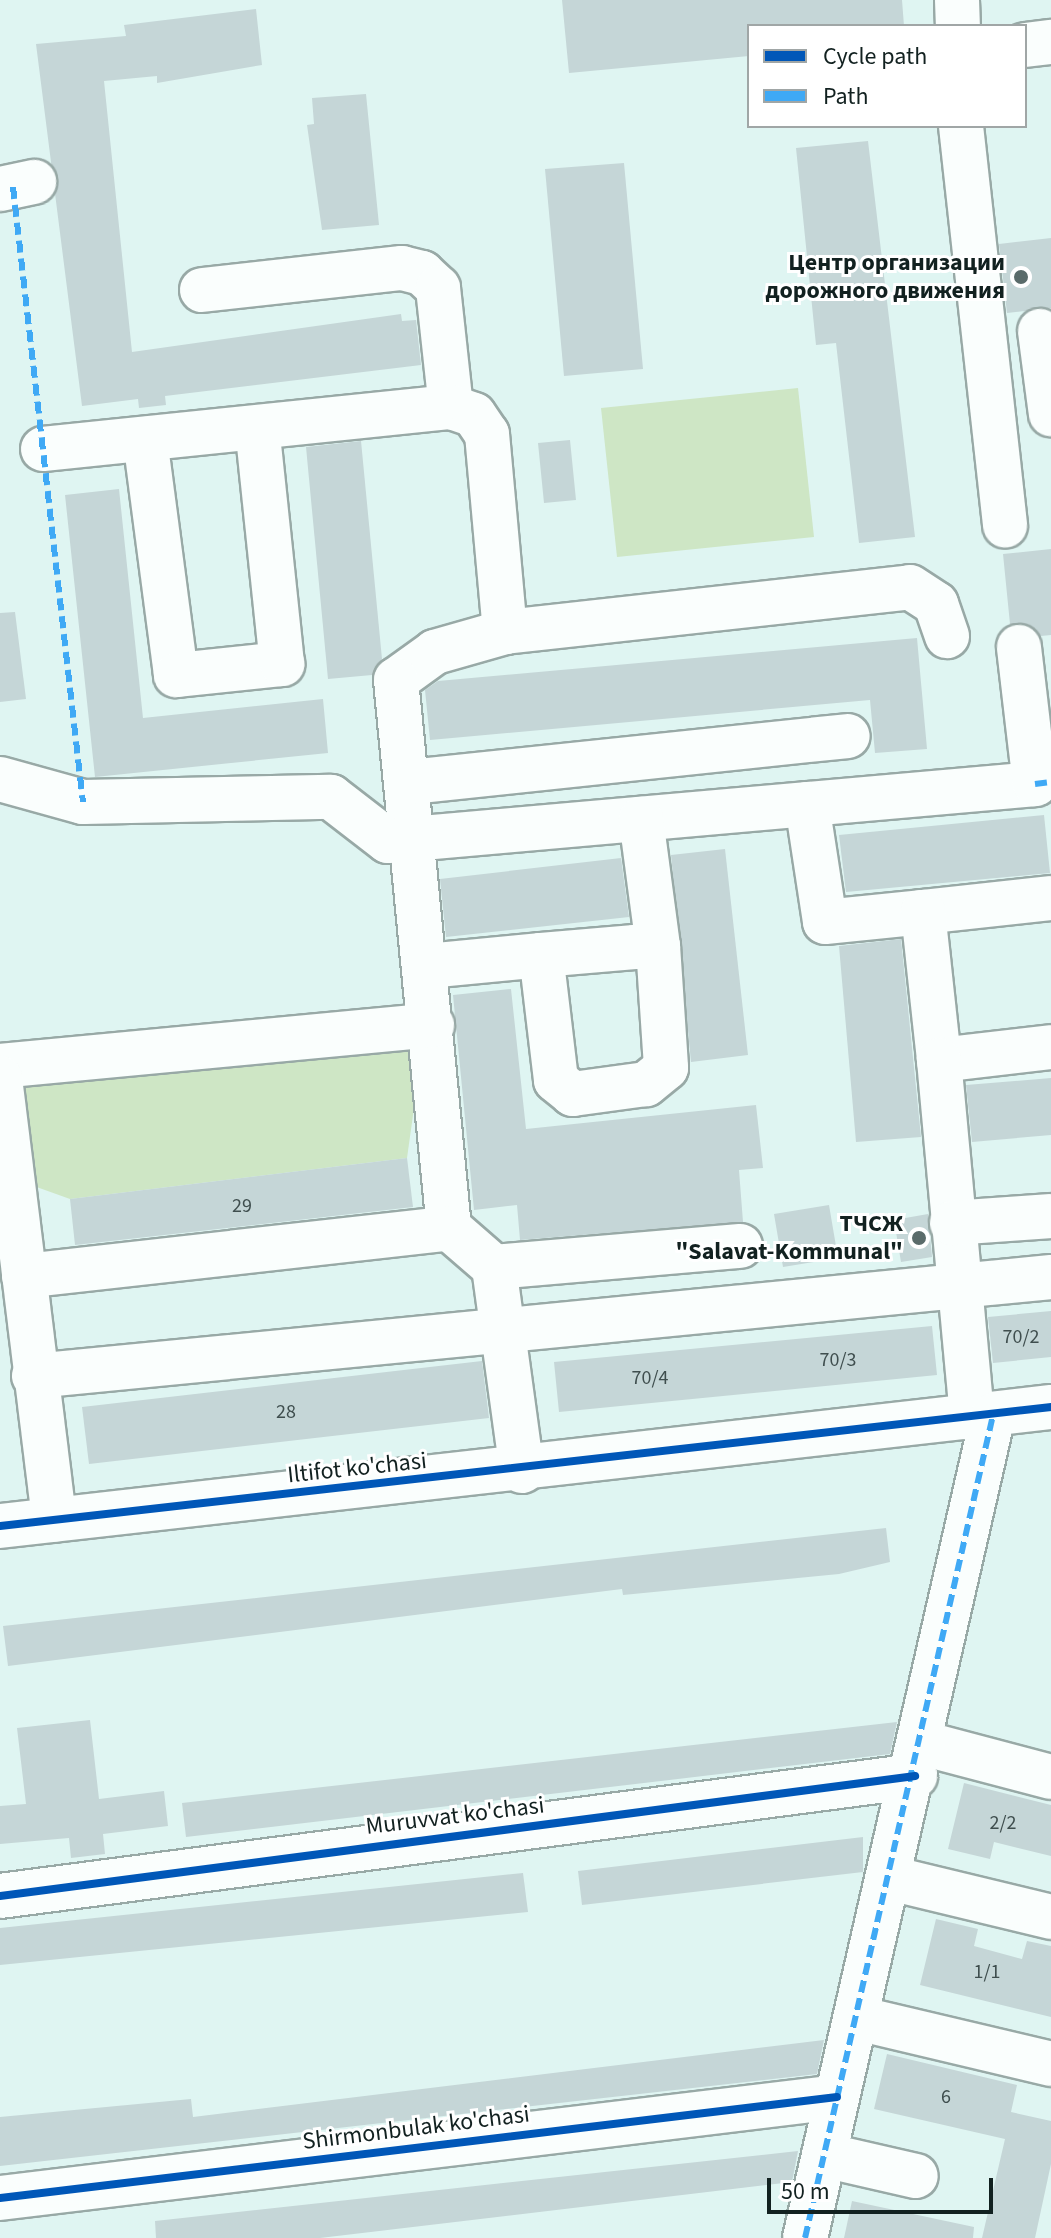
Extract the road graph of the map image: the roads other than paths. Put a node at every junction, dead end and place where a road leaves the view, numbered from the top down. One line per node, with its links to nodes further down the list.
1 (957, 0): 2 (street)
2 (958, 24)
3 (1051, 42): 4 (street)
4 (1027, 45)
5 (961, 128): 8 (street)
6 (202, 290): 9 (street)
7 (1046, 330): 8 (street); 10 (street)
8 (983, 338): 14 (street)
9 (451, 407): 11 (street); 15 (street)
10 (1051, 414)
11 (257, 428): 12 (street); 12 (street)
12 (145, 439): 13 (street)
13 (43, 449)
14 (1005, 526)
15 (505, 632): 16 (street); 20 (street)
16 (947, 636)
17 (1019, 647): 21 (street)
18 (848, 736): 20 (street)
19 (0, 779): 24 (street)
20 (410, 782): 24 (street)
21 (1043, 787): 22 (street)
22 (807, 804): 23 (street); 26 (street)
23 (641, 819): 24 (street); 27 (street)
24 (416, 839): 29 (street)
25 (1051, 898): 26 (street)
26 (923, 912): 32 (street)
27 (658, 946): 28 (street); 28 (street)
28 (541, 955): 29 (street)
29 (427, 966): 30 (street)
30 (432, 1025): 33 (street); 37 (street)
31 (1051, 1047): 32 (street)
32 (939, 1060): 36 (street)
33 (0, 1066)
34 (0, 1078): 40 (street)
35 (1051, 1216): 36 (street)
36 (952, 1223): 42 (street)
37 (449, 1228): 39 (street); 40 (street)
38 (740, 1246): 39 (street)
39 (494, 1267): 43 (street)
40 (24, 1276): 44 (street)
41 (1051, 1277): 42 (street)
42 (957, 1286): 43 (street); 46 (street)
43 (506, 1333): 44 (street); 47 (street)
44 (34, 1376): 48 (street)
45 (1051, 1407): 46 (street, Iltifot ko'chasi)
46 (982, 1417): 47 (street, Iltifot ko'chasi); 50 (street)
47 (522, 1471): 48 (street, Iltifot ko'chasi)
48 (54, 1520): 49 (street, Iltifot ko'chasi)
49 (0, 1526)
50 (918, 1760): 51 (street); 52 (street); 53 (street, Muruvvat ko'chasi)
51 (1051, 1777)
52 (890, 1878): 54 (street); 57 (street)
53 (0, 1896)
54 (1051, 1917)
55 (878, 2023): 56 (street)
56 (1051, 2064)
57 (837, 2097): 58 (street); 60 (street, Shirmonbulak ko'chasi)
58 (824, 2155): 59 (street); 61 (street)
59 (916, 2176)
60 (0, 2198)
61 (805, 2238)

